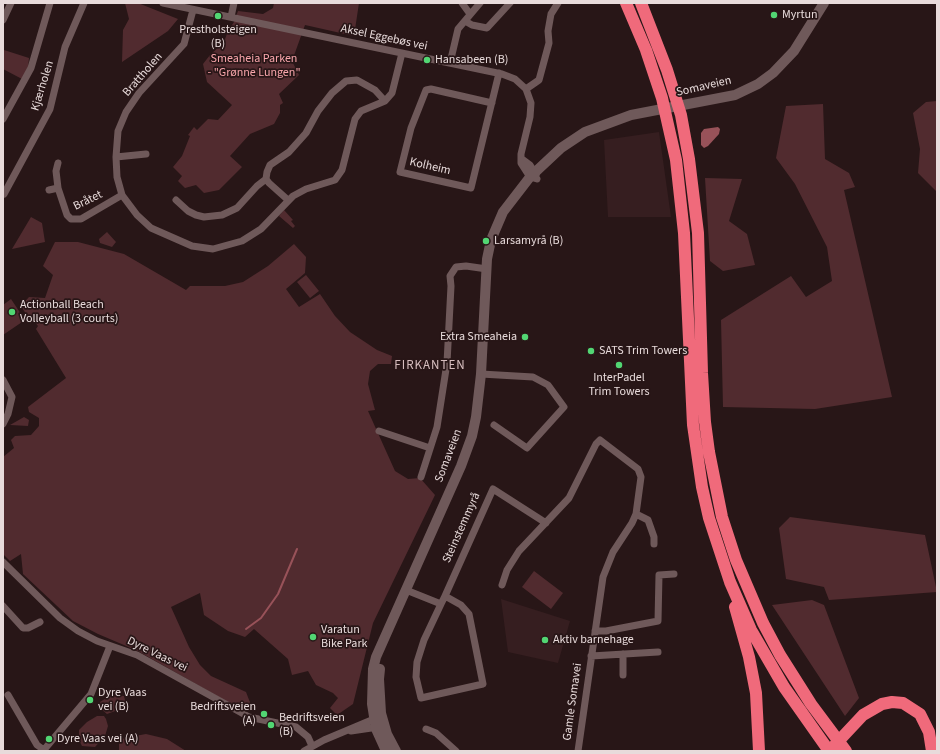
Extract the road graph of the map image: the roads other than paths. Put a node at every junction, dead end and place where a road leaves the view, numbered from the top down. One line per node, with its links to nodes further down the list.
1 (11, 3): 16 (street)
2 (50, 3): 24 (street, Kjærholen)
3 (84, 3): 32 (street, Kjærholen)
4 (163, 3): 13 (street, Aksel Eggebøs vei)
5 (234, 3): 15 (street)
6 (462, 3): 14 (street)
7 (480, 3): 14 (street)
8 (510, 3): 17 (street)
9 (558, 3): 21 (street)
10 (626, 3): 49 (highway)
11 (641, 3): 64 (highway)
12 (824, 3): 28 (main road, Somaveien)
13 (193, 10): 15 (street, Aksel Eggebøs vei); 26 (street, Brattholen)
14 (470, 14): 17 (street)
15 (231, 17): 18 (street, Aksel Eggebøs vei)
16 (3, 20)
17 (465, 21): 19 (street)
18 (402, 53): 19 (street, Aksel Eggebøs vei); 22 (street)
19 (450, 63): 20 (street, Aksel Eggebøs vei)
20 (499, 74): 21 (street, Aksel Eggebøs vei); 23 (street, Kolheim)
21 (526, 89): 28 (street)
22 (385, 101): 29 (street); 35 (street)
23 (492, 102): 23 (street, Kolheim)
24 (3, 119)
25 (146, 154): 26 (street)
26 (116, 157): 33 (street, Brattholen)
27 (58, 163): 30 (street, Bråtet)
28 (534, 176): 36 (main road, Somaveien)
29 (266, 180): 34 (street); 35 (street)
30 (58, 188): 31 (street); 33 (street, Bråtet)
31 (49, 190)
32 (4, 194)
33 (122, 195): 35 (street, Brattholen)
34 (176, 200)
35 (288, 200)
36 (487, 269): 37 (main road, Somaveien); 42 (street, Somaveien)
37 (482, 374): 40 (street); 51 (main road, Somaveien)
38 (3, 380): 39 (street)
39 (3, 424)
40 (494, 425)
41 (379, 431): 42 (street, Somaveien)
42 (430, 448): 43 (street, Somaveien)
43 (421, 477)
44 (636, 514): 45 (street, Gamle Somavei); 46 (street); 56 (street, Gamle Somavei)
45 (546, 522): 50 (street, Gamle Somavei); 52 (street, Steinstemmyrå)
46 (654, 544)
47 (3, 563): 57 (street, Dyre Vaas vei)
48 (674, 574): 56 (street)
49 (730, 582): 74 (highway); 75 (highway)
50 (502, 585)
51 (406, 590): 53 (street); 63 (main road, Somaveien)
52 (445, 596): 53 (street, Steinstemmyrå); 53 (street, Steinstemmyrå)
53 (441, 604)
54 (3, 606): 55 (street)
55 (40, 622)
56 (595, 631): 60 (street, Gamle Somavei)
57 (110, 646): 67 (street, Dyre Vaas vei); 68 (street)
58 (658, 652): 59 (street, Gamle Somavei)
59 (623, 654): 60 (street, Gamle Somavei); 61 (street)
60 (591, 656): 73 (street, Gamle Somavei)
61 (623, 675)
62 (8, 695): 68 (street)
63 (378, 723): 67 (street); 70 (main road, Somaveien); 71 (main road, Somaveien)
64 (829, 728): 76 (highway); 77 (highway)
65 (426, 729): 72 (street)
66 (929, 732): 75 (highway); 78 (highway); 79 (highway)
67 (312, 746): 69 (street)
68 (43, 751)
69 (304, 751)
70 (386, 751)
71 (396, 751)
72 (456, 751)
73 (578, 751)
74 (759, 751)
75 (829, 751)
76 (846, 751)
77 (852, 751)
78 (926, 751)
79 (932, 751)

